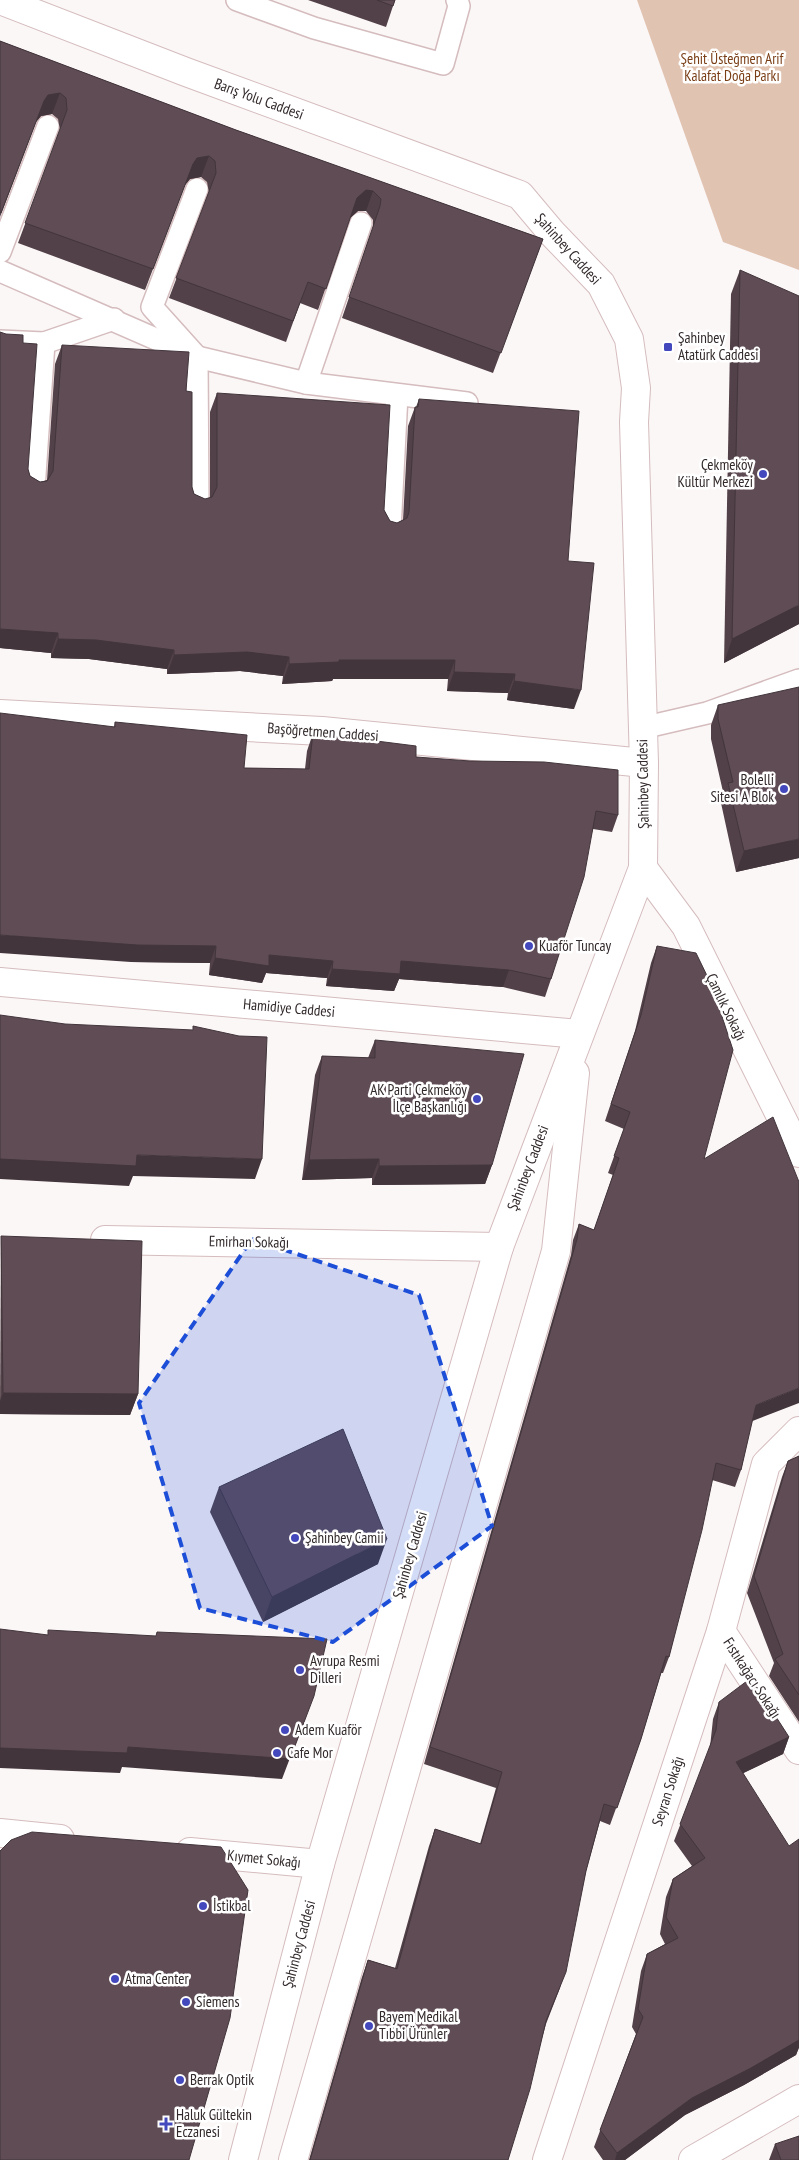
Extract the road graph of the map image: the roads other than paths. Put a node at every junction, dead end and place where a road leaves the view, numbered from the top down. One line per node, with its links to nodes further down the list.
1 (0, 0): 6 (main road, Barış Yolu Caddesi)
2 (237, 0): 3 (lane)
3 (457, 0)
4 (48, 126): 8 (lane)
5 (197, 189): 13 (lane)
6 (520, 195): 22 (main road, Şahinbey Caddesi)
7 (361, 223): 14 (lane)
8 (0, 252)
9 (0, 271): 10 (lane)
10 (114, 319): 12 (lane); 13 (lane)
11 (0, 341): 12 (lane)
12 (44, 343): 17 (lane)
13 (197, 357): 14 (lane); 18 (lane)
14 (306, 383): 15 (lane)
15 (397, 394): 16 (lane); 19 (lane)
16 (467, 403)
17 (34, 489)
18 (198, 506)
19 (390, 530)
20 (799, 680): 22 (lane)
21 (0, 714): 23 (main road, Başöğretmen Caddesi)
22 (642, 728): 23 (main road, Şahinbey Caddesi)
23 (644, 763): 24 (main road, Şahinbey Caddesi)
24 (643, 868): 26 (main road, Şahinbey Caddesi); 27 (main road, Çamlık Sokağı)
25 (0, 982): 26 (main road, Hamidiye Caddesi)
26 (579, 1034): 29 (main road, Şahinbey Caddesi); 40 (main road)
27 (799, 1153)
28 (80, 1240): 29 (main road, Emirhan Sokağı)
29 (499, 1247): 36 (main road, Şahinbey Caddesi)
30 (799, 1432): 31 (main road, Seyran Sokağı)
31 (721, 1631): 32 (main road, Fıstıkağacı Sokağı); 41 (main road, Seyran Sokağı)
32 (799, 1750)
33 (0, 1833): 34 (main road)
34 (87, 1842)
35 (165, 1849): 36 (main road, Kıymet Sokağı)
36 (320, 1864): 39 (main road, Şahinbey Caddesi)
37 (799, 2099): 38 (main road)
38 (724, 2152): 42 (main road)
39 (243, 2160)
40 (293, 2160)
41 (547, 2160)
42 (693, 2160)

